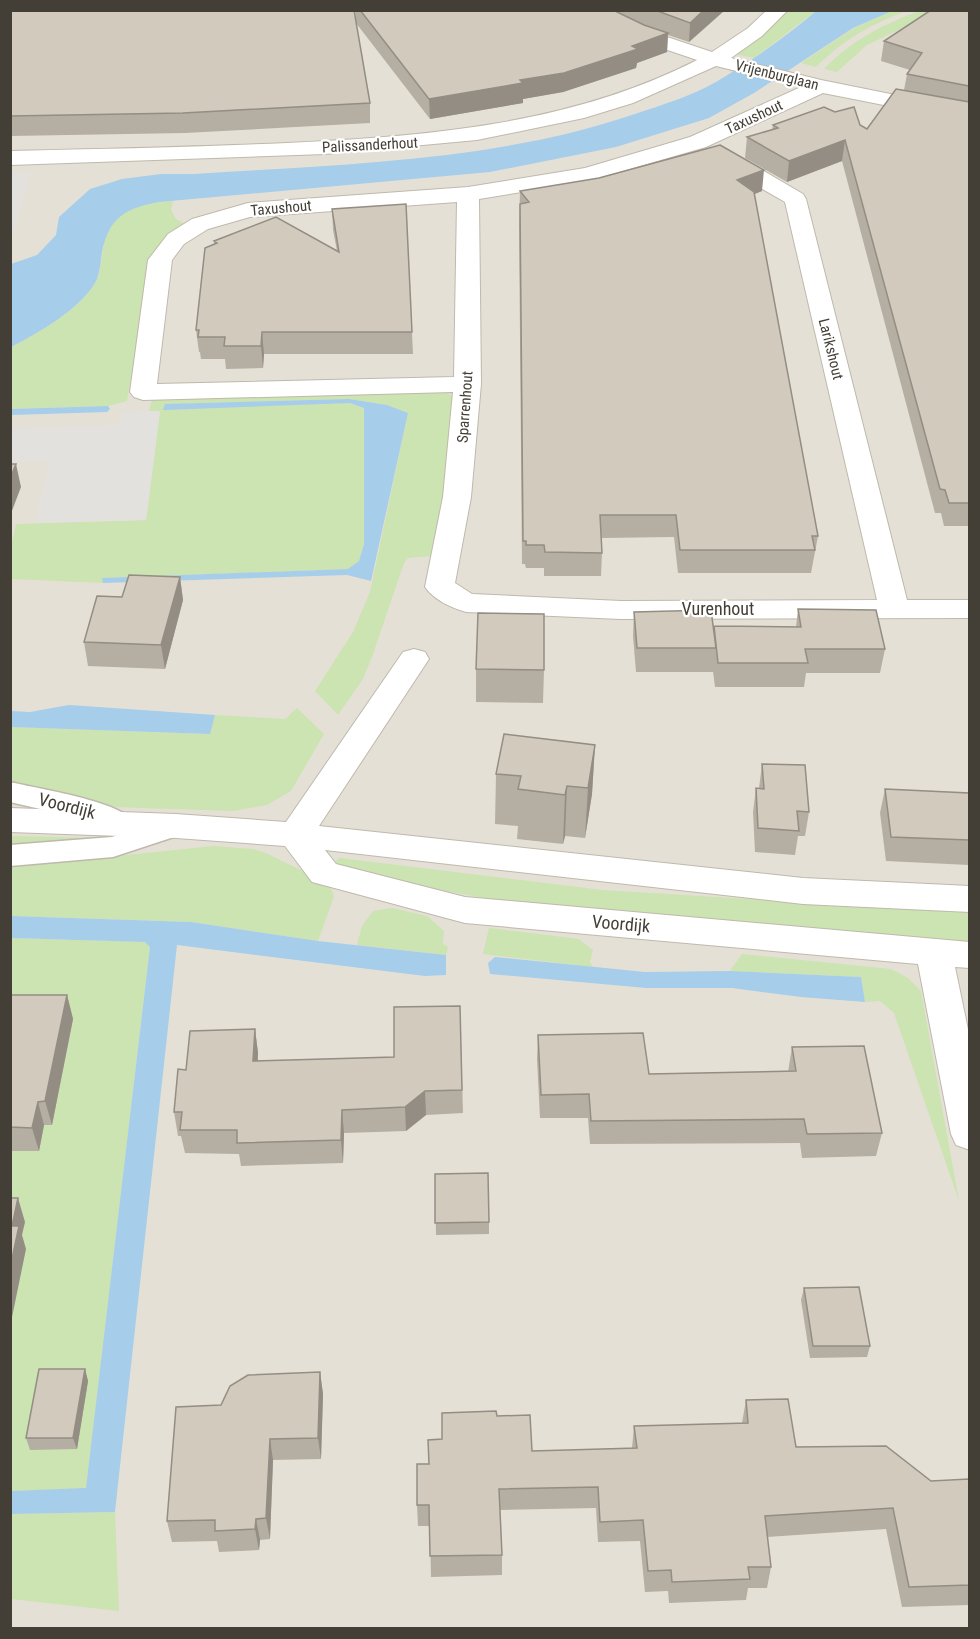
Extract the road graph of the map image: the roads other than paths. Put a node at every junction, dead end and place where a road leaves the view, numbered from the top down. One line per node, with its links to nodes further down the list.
1 (591, 10): 3 (street, Vrijenburglaan)
2 (779, 10): 3 (street, Palissanderhout)
3 (717, 60): 4 (street, Vrijenburglaan); 9 (street, Palissanderhout)
4 (821, 86): 6 (street, Vrijenburglaan); 8 (street, Taxushout)
5 (961, 96): 6 (street)
6 (945, 112): 7 (street, Vrijenburglaan)
7 (969, 116)
8 (698, 142): 10 (street, Taxushout); 13 (street, Larikshout)
9 (10, 158)
10 (468, 194): 11 (street, Sparrenhout); 11 (street, Taxushout)
11 (468, 384): 12 (street, Sparrenhout)
12 (466, 603): 13 (street, Vurenhout)
13 (894, 608): 14 (street, Vurenhout)
14 (969, 609)
15 (414, 659): 20 (street)
16 (10, 792): 18 (lane, Voordijk)
17 (10, 820): 18 (street, Voordijk)
18 (122, 824): 19 (street, Voordijk)
19 (176, 826): 20 (street, Voordijk); 21 (lane)
20 (295, 835): 22 (street, Voordijk); 23 (street, Voordijk)
21 (10, 856)
22 (969, 899)
23 (934, 953): 24 (street, Voordijk); 25 (street)
24 (969, 955)
25 (969, 1134)

